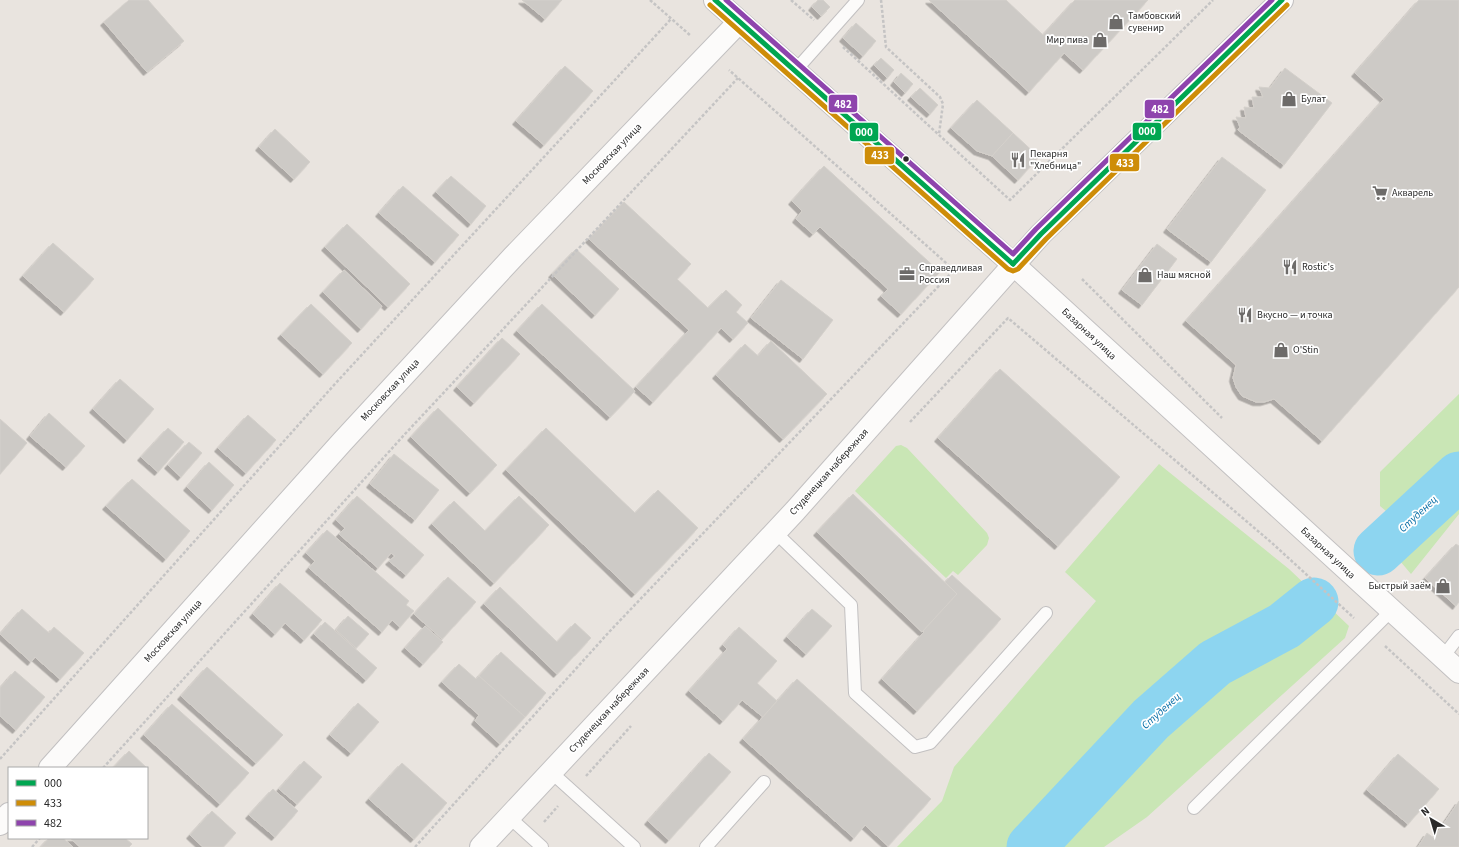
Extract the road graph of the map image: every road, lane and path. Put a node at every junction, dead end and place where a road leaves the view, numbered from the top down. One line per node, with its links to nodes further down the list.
1 (650, 0): 22 (path)
2 (715, 0): 8 (street, Базарная улица)
3 (791, 0): 9 (path)
4 (858, 0): 9 (lane)
5 (881, 0): 11 (path)
6 (1213, 0): 11 (path)
7 (1282, 0): 12 (street, Студенецкая набережная)
8 (739, 22): 10 (street, Базарная улица); 23 (street, Московская улица)
9 (829, 34): 10 (lane); 11 (path)
10 (795, 71): 12 (street, Базарная улица)
11 (939, 135)
12 (1013, 264): 14 (street, Студенецкая набережная); 15 (street, Базарная улица)
13 (1008, 318): 17 (path)
14 (775, 532): 16 (lane); 25 (street, Студенецкая набережная)
15 (1391, 611): 17 (lane); 19 (street, Базарная улица)
16 (1046, 613)
17 (1370, 632): 21 (path); 27 (lane)
18 (1459, 636): 19 (lane)
19 (1443, 657): 20 (street, Базарная улица)
20 (1459, 672)
21 (1459, 714)
22 (0, 760)
23 (51, 767)
24 (104, 767): 33 (path)
25 (551, 772): 29 (street, Студенецкая набережная); 36 (lane)
26 (764, 782): 37 (lane)
27 (1194, 808)
28 (8, 815): 30 (street)
29 (509, 817): 34 (street, Студенецкая набережная); 35 (lane)
30 (0, 824)
31 (39, 839): 32 (path)
32 (32, 847)
33 (415, 847)
34 (481, 847)
35 (542, 847)
36 (634, 847)
37 (706, 847)

